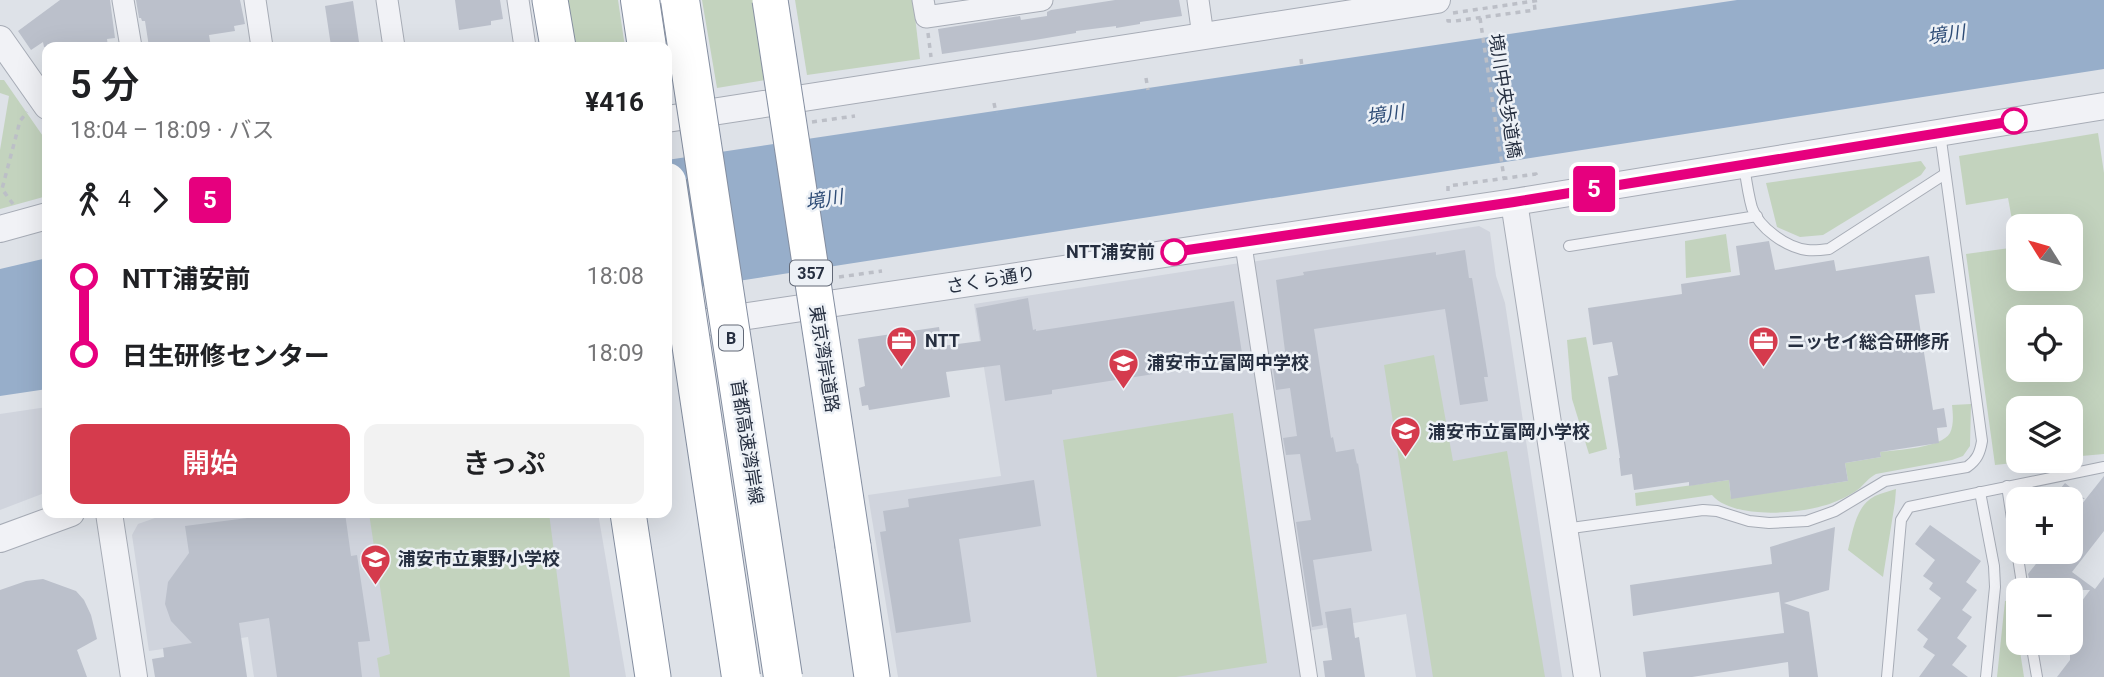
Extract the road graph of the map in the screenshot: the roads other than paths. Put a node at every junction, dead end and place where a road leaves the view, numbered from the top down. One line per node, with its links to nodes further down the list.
1 (123, 0): 15 (street)
2 (255, 0): 16 (street)
3 (387, 0): 17 (street)
4 (518, 0): 18 (street)
5 (550, 0): 19 (highway)
6 (640, 0): 20 (highway)
7 (680, 0): 49 (highway, 首都高速湾岸線 / B, bridge)
8 (770, 0): 50 (highway, 東京湾岸道路 / 357, bridge)
9 (1042, 0): 12 (street)
10 (1198, 0): 14 (street)
11 (1437, 0): 14 (street)
12 (1012, 2): 13 (street)
13 (924, 9)
14 (1203, 36): 24 (street)
15 (130, 42)
16 (261, 42)
17 (393, 42)
18 (524, 42)
19 (557, 42)
20 (646, 42)
21 (4, 52): 23 (street)
22 (2104, 106): 25 (street, さくら通り)
23 (39, 108)
24 (672, 118)
25 (1940, 133): 26 (street, さくら通り); 27 (lane)
26 (1744, 164): 28 (street, さくら通り); 31 (lane)
27 (1945, 174): 31 (lane); 42 (lane)
28 (1509, 190): 33 (street, さくら通り); 42 (street)
29 (672, 215): 48 (highway, bridge)
30 (42, 216): 32 (street)
31 (1757, 216): 34 (lane)
32 (8, 219)
33 (1243, 242): 35 (street, さくら通り); 51 (street)
34 (1569, 246)
35 (672, 327)
36 (2104, 467): 37 (lane)
37 (2007, 486): 38 (lane); 44 (lane)
38 (1980, 492): 53 (lane); 54 (lane)
39 (57, 518): 43 (street)
40 (109, 518): 46 (street)
41 (629, 518): 47 (highway)
42 (1564, 529): 52 (street)
43 (0, 539)
44 (2021, 578)
45 (2033, 655): 55 (lane)
46 (134, 677)
47 (653, 677)
48 (741, 677)
49 (783, 677)
50 (872, 677)
51 (1309, 677)
52 (1587, 677)
53 (1887, 677)
54 (1986, 677)
55 (2037, 677)

